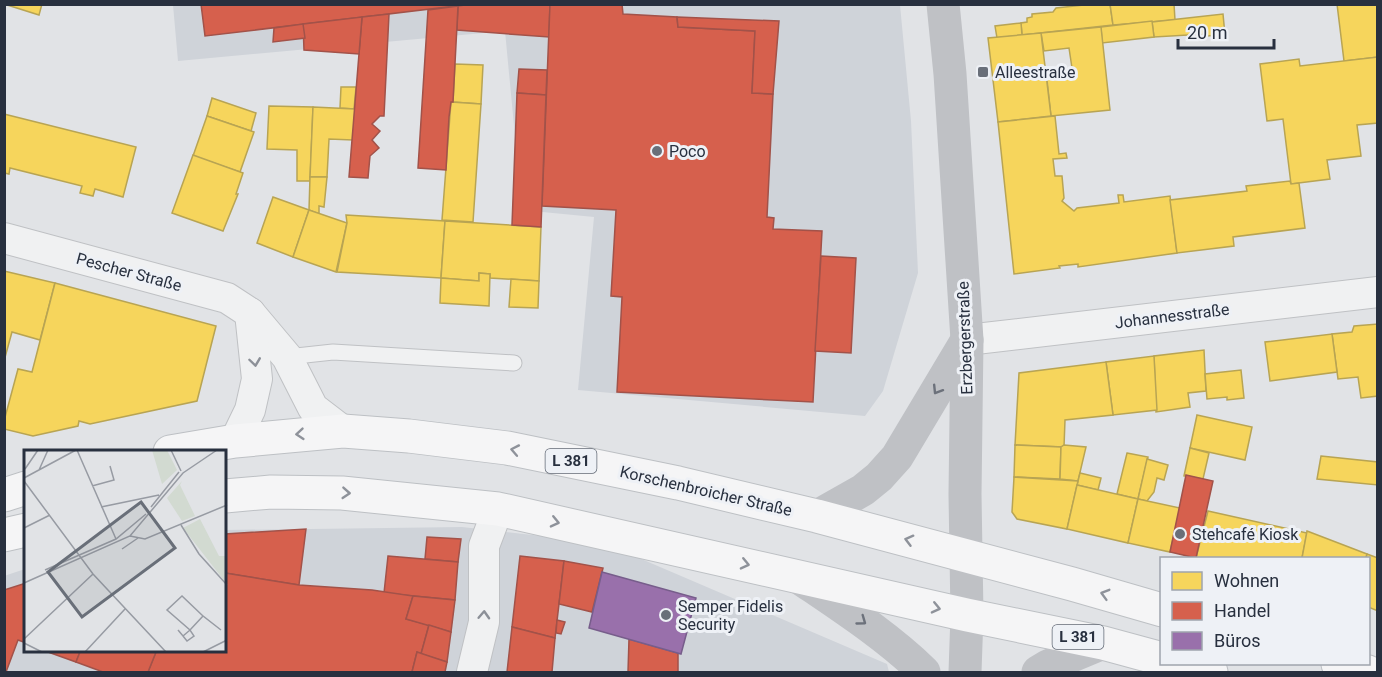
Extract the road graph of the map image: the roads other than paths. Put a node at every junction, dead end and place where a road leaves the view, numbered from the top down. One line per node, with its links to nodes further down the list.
1 (943, 4): 5 (main road, Erzbergerstraße)
2 (4, 238): 4 (street, Pescher Straße)
3 (1377, 292): 5 (street, Johannesstraße)
4 (250, 313): 6 (street, Pescher Straße); 9 (street, one-way to 9)
5 (967, 340): 15 (main road, one-way to 15); 18 (main road, Erzbergerstraße)
6 (287, 357): 7 (lane); 8 (street, Pescher Straße)
7 (514, 363)
8 (343, 431): 9 (main road, Korschenbroicher Straße / L 381, one-way to 9); 15 (main road, Korschenbroicher Straße / L 381, one-way to 8)
9 (235, 441): 10 (main road, Korschenbroicher Straße / L 381)
10 (182, 450)
11 (24, 489): 12 (main road)
12 (4, 495)
13 (226, 496): 14 (main road, L 381, one-way to 14)
14 (498, 509): 19 (main road, L 381, one-way to 19); 26 (street, one-way to 14)
15 (817, 516): 18 (main road, Korschenbroicher Straße / L 381, one-way to 15)
16 (24, 530): 17 (main road)
17 (4, 535)
18 (966, 555): 20 (main road, Korschenbroicher Straße / L 381, one-way to 18); 21 (main road, Erzbergerstraße)
19 (797, 576): 21 (main road, L 381, one-way to 21); 27 (main road, one-way to 27)
20 (1160, 610)
21 (967, 615): 22 (main road, L 381); 28 (main road, Erzbergerstraße)
22 (1103, 643): 23 (main road, L 381); 29 (main road)
23 (1160, 658)
24 (1187, 665): 30 (main road)
25 (1345, 665): 31 (main road)
26 (472, 672)
27 (924, 672)
28 (965, 672)
29 (1038, 672)
30 (1211, 672)
31 (1368, 672)

